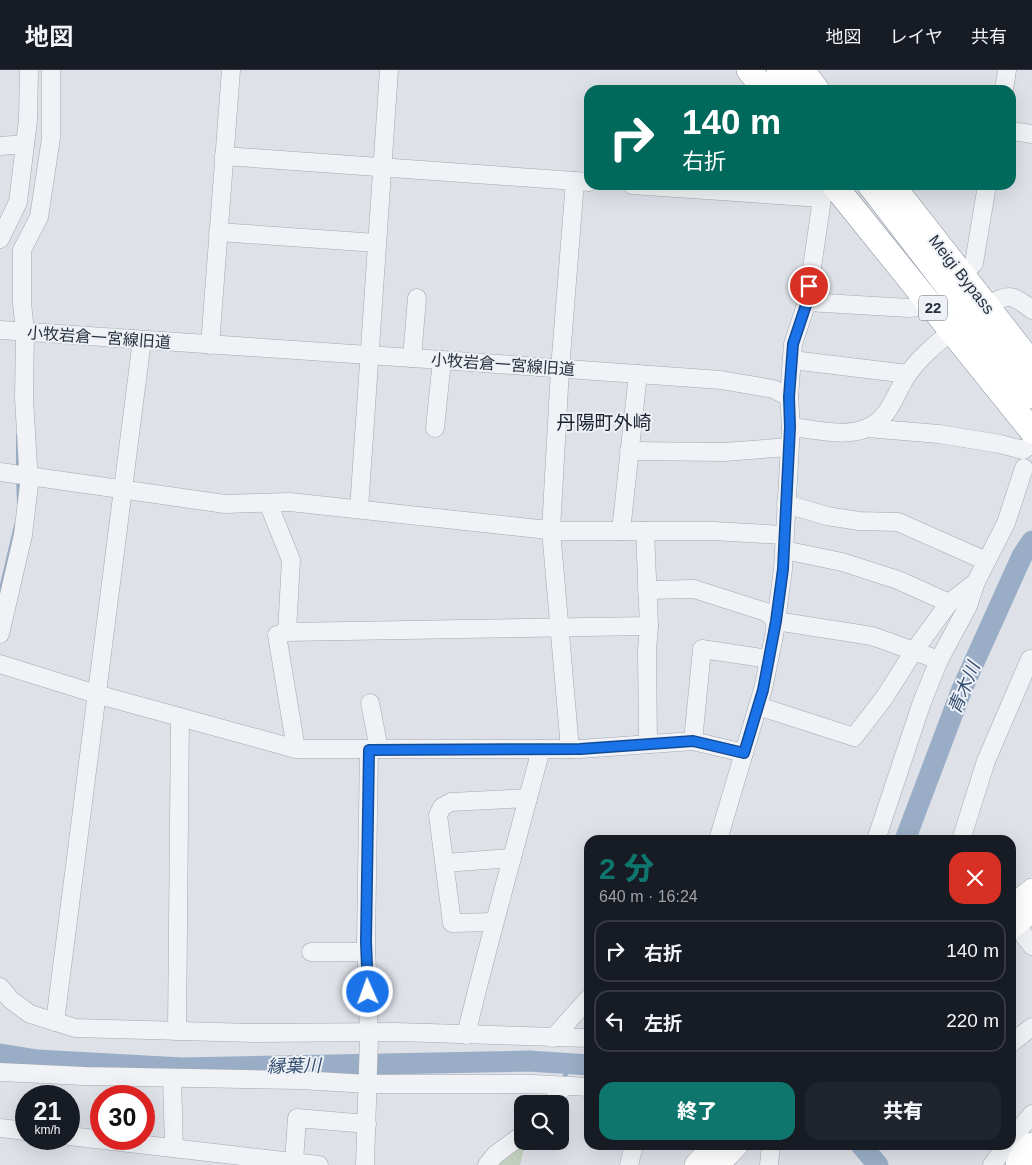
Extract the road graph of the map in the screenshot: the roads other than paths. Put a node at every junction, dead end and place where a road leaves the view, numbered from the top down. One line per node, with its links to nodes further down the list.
1 (29, 70): 13 (street)
2 (51, 70): 33 (street)
3 (231, 70): 15 (street)
4 (389, 70): 16 (street)
5 (749, 70): 9 (highway)
6 (779, 70): 8 (highway)
7 (1007, 70): 10 (street)
8 (808, 80)
9 (760, 85)
10 (1005, 85)
11 (1016, 132): 12 (street)
12 (1032, 134)
13 (25, 144): 14 (street); 25 (street)
14 (0, 146)
15 (224, 156): 16 (street); 24 (street)
16 (383, 166): 17 (street); 26 (street)
17 (582, 181): 42 (street)
18 (830, 190): 29 (street)
19 (832, 190): 30 (highway, 22)
20 (832, 190): 50 (highway)
21 (874, 190): 45 (highway)
22 (896, 190): 27 (highway, Meigi Bypass)
23 (987, 190): 27 (street)
24 (218, 232): 26 (street); 36 (street)
25 (0, 239)
26 (378, 243): 37 (street)
27 (963, 274): 31 (highway, Meigi Bypass)
28 (416, 298): 38 (street)
29 (807, 302): 30 (street); 40 (street)
30 (928, 302): 34 (highway, 22)
31 (987, 306): 32 (street); 41 (highway, Meigi Bypass)
32 (1032, 310)
33 (9, 329): 35 (street, 小牧岩倉一宮線旧道); 54 (street)
34 (952, 331): 44 (street); 50 (highway, 22)
35 (142, 340): 36 (street, 小牧岩倉一宮線旧道); 55 (street)
36 (210, 344): 37 (street, 小牧岩倉一宮線旧道)
37 (369, 355): 38 (street, 小牧岩倉一宮線旧道); 58 (street)
38 (412, 358): 39 (street, 小牧岩倉一宮線旧道)
39 (442, 360): 42 (street, 小牧岩倉一宮線旧道); 48 (street)
40 (792, 360): 44 (street); 46 (street)
41 (1032, 364)
42 (560, 369): 43 (street, 小牧岩倉一宮線旧道); 59 (street)
43 (638, 374): 46 (street, 小牧岩倉一宮線旧道); 52 (street)
44 (908, 374): 49 (street)
45 (1032, 396)
46 (789, 397): 47 (street)
47 (790, 427): 49 (street); 51 (street)
48 (435, 428)
49 (867, 428): 50 (street)
50 (1031, 433)
51 (789, 447): 52 (street); 57 (street)
52 (629, 451): 60 (street)
53 (1024, 468): 63 (street)
54 (16, 474): 55 (street); 71 (street)
55 (124, 489): 56 (street); 77 (street)
56 (268, 503): 58 (street); 70 (street)
57 (786, 504): 62 (street); 63 (street)
58 (359, 509): 59 (street)
59 (551, 530): 60 (street); 69 (street)
60 (621, 531): 61 (street)
61 (645, 531): 62 (street); 65 (street)
62 (784, 542): 66 (street); 67 (street)
63 (986, 561): 64 (street)
64 (976, 582): 66 (street); 75 (street)
65 (647, 590): 67 (street); 68 (street)
66 (949, 603): 72 (street)
67 (776, 621): 72 (street); 74 (street)
68 (649, 626): 69 (street); 82 (street)
69 (559, 627): 70 (street); 86 (street)
70 (286, 632): 83 (street)
71 (0, 634)
72 (914, 651): 75 (street); 79 (street)
73 (1031, 658): 91 (street)
74 (769, 659): 79 (street); 81 (street)
75 (940, 660): 90 (street)
76 (0, 664): 77 (street)
77 (96, 694): 80 (street); 102 (street)
78 (370, 703): 84 (street)
79 (758, 706): 87 (street)
80 (180, 717): 83 (street); 104 (street)
81 (693, 741): 82 (street); 87 (street)
82 (648, 744): 86 (street)
83 (296, 748): 84 (street)
84 (374, 749): 85 (street); 99 (street)
85 (541, 749): 86 (street); 88 (street)
86 (570, 749)
87 (744, 753): 89 (street)
88 (528, 798): 92 (street); 93 (street)
89 (719, 835)
90 (878, 835)
91 (963, 835)
92 (512, 858): 93 (street); 96 (street)
93 (445, 863): 96 (street)
94 (1032, 889): 95 (main road)
95 (1016, 918): 97 (street)
96 (494, 922): 106 (street)
97 (1032, 946)
98 (311, 952): 99 (street)
99 (366, 952): 105 (street)
100 (0, 987): 102 (street)
101 (584, 1004): 107 (street)
102 (55, 1022): 104 (street)
103 (1032, 1027): 109 (street)
104 (177, 1031): 105 (street)
105 (369, 1035): 106 (street); 112 (street)
106 (466, 1035): 107 (street)
107 (553, 1038): 108 (street)
108 (584, 1038)
109 (1016, 1039)
110 (0, 1072): 111 (street)
111 (172, 1078): 112 (street); 124 (street)
112 (368, 1082): 113 (street); 117 (street)
113 (564, 1086): 114 (street); 115 (street)
114 (584, 1087)
115 (558, 1095)
116 (1032, 1114): 120 (street)
117 (367, 1124): 130 (street); 132 (street)
118 (15, 1131): 119 (street)
119 (2, 1132)
120 (1016, 1134)
121 (80, 1137): 124 (street)
122 (514, 1141): 133 (street)
123 (1032, 1146): 139 (highway)
124 (174, 1148): 130 (street)
125 (633, 1150): 134 (street)
126 (708, 1150): 135 (main road)
127 (733, 1150): 136 (main road)
128 (770, 1150): 137 (street)
129 (1003, 1150): 138 (street)
130 (294, 1162): 131 (street)
131 (319, 1165)
132 (365, 1165)
133 (487, 1165)
134 (629, 1165)
135 (695, 1165)
136 (719, 1165)
137 (769, 1165)
138 (992, 1165)
139 (1018, 1165)

